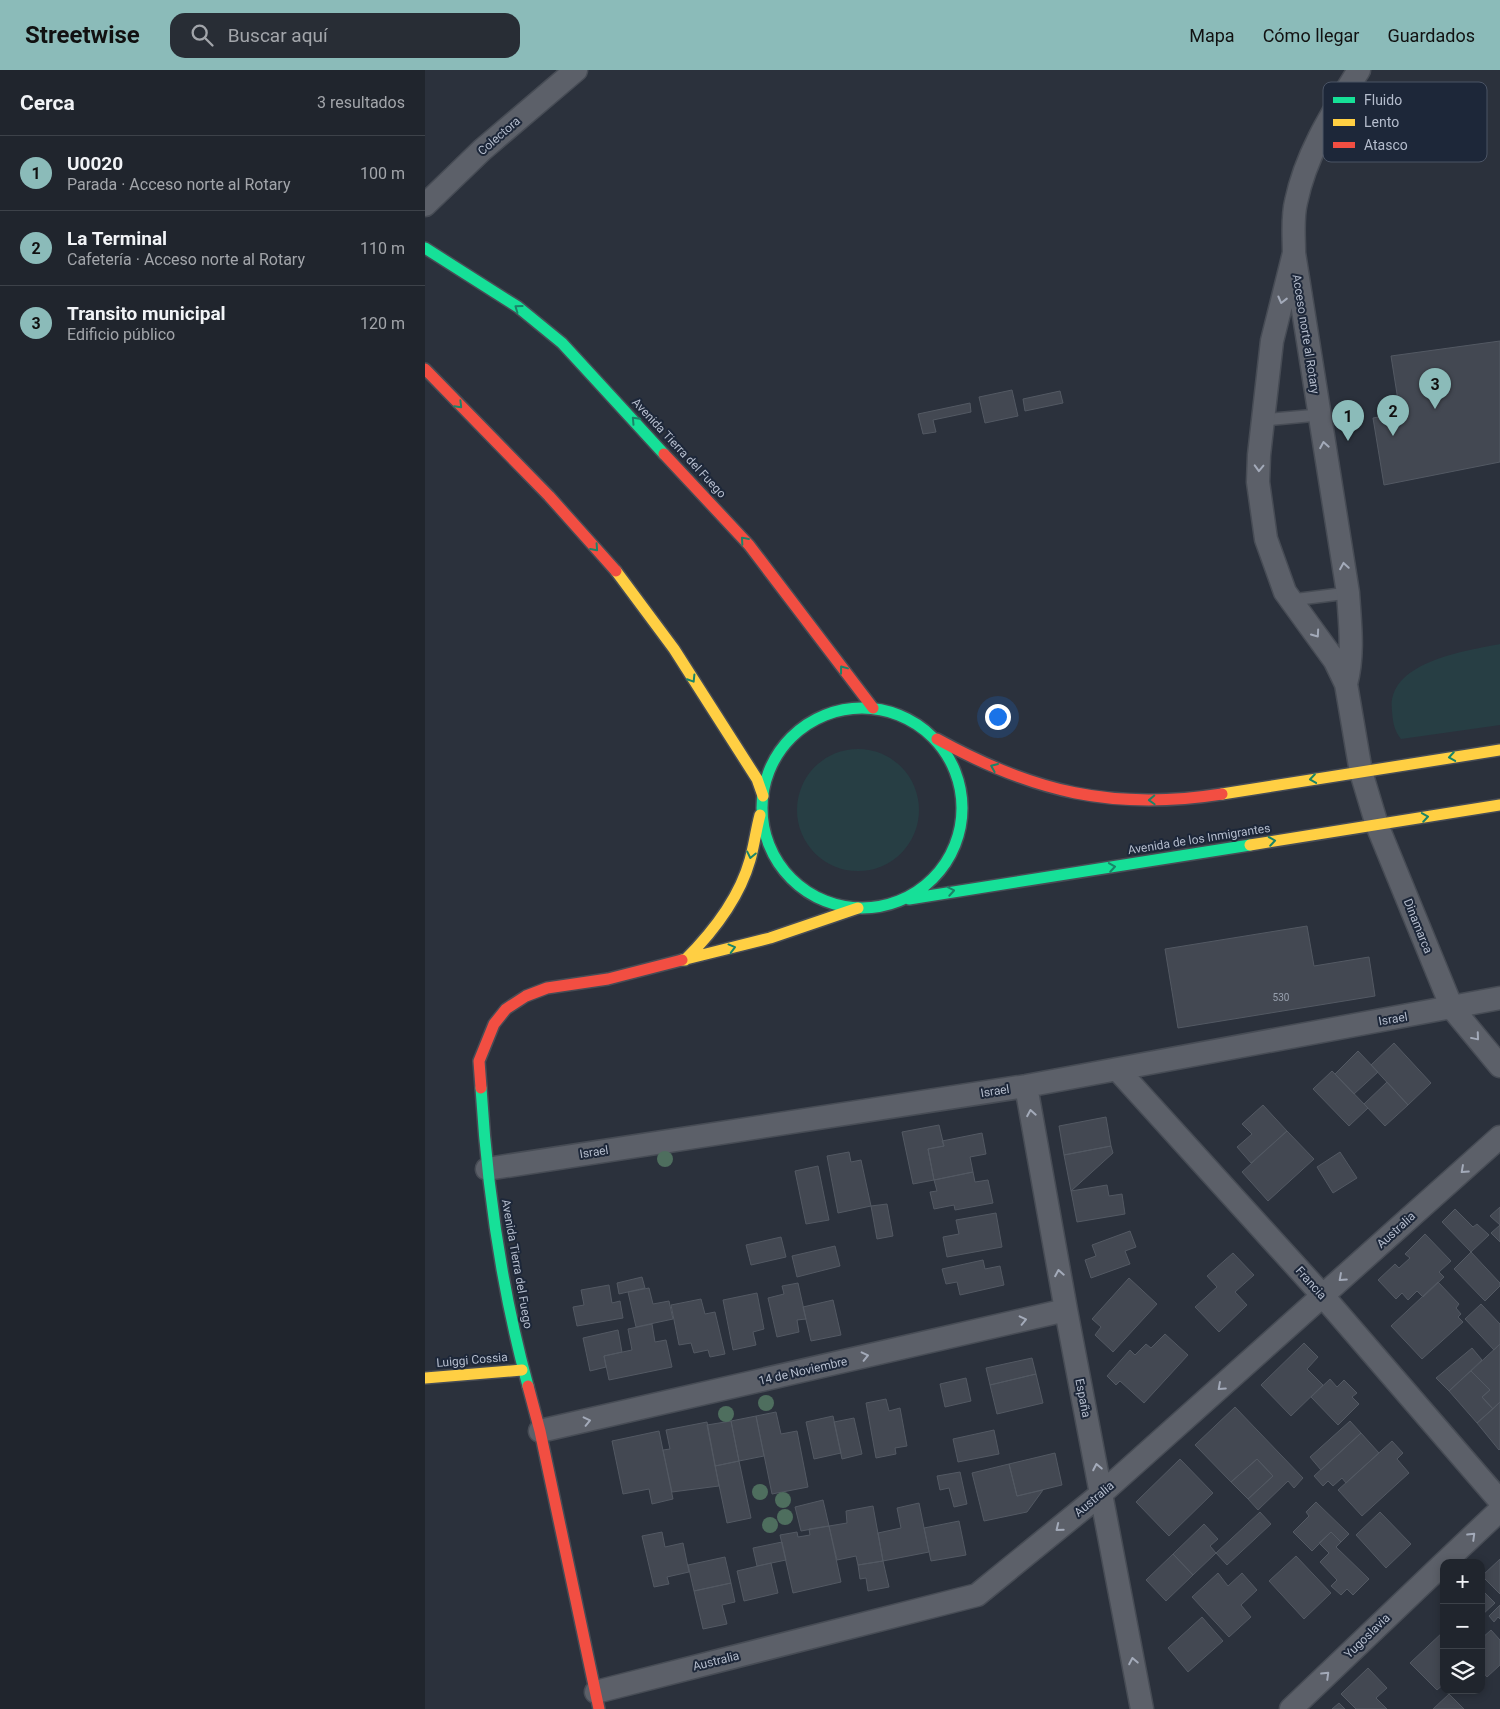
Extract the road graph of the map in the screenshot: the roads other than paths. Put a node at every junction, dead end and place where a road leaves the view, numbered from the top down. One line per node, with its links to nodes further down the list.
1 (576, 70): 5 (street, Colectora)
2 (1359, 70): 3 (street, Acceso norte al Rotary)
3 (1352, 82)
4 (1323, 130): 7 (street, Acceso norte al Rotary)
5 (425, 205)
6 (425, 248): 14 (street, Avenida Tierra del Fuego, one-way to 6)
7 (1293, 252): 9 (street, Acceso norte al Rotary); 10 (street, Acceso norte al Rotary, one-way to 10)
8 (425, 369): 18 (street, one-way to 18)
9 (1318, 416): 10 (lane); 11 (street, Acceso norte al Rotary, one-way to 9)
10 (1263, 420): 12 (street, Acceso norte al Rotary, one-way to 12)
11 (1348, 593): 12 (lane); 13 (street, Acceso norte al Rotary)
12 (1292, 600): 13 (street, Acceso norte al Rotary, one-way to 13)
13 (1346, 684): 17 (street, Dinamarca)
14 (873, 708): 15 (street); 18 (street)
15 (928, 734): 17 (street, one-way to 15); 22 (street)
16 (1500, 750): 17 (street, one-way to 17)
17 (1361, 772): 21 (street, Dinamarca)
18 (763, 796): 20 (street)
19 (1500, 805): 21 (street, Avenida de los Inmigrantes, one-way to 19)
20 (762, 808): 23 (street); 24 (street, one-way to 24)
21 (1377, 825): 22 (street, Avenida de los Inmigrantes, one-way to 21); 26 (street, Dinamarca)
22 (903, 900): 23 (street)
23 (858, 908): 24 (street, Avenida Tierra del Fuego, one-way to 23)
24 (685, 960): 31 (street, Avenida Tierra del Fuego)
25 (1500, 998): 26 (street, Israel)
26 (1452, 1008): 27 (street, Dinamarca, one-way to 27); 28 (street, Israel)
27 (1500, 1066)
28 (1117, 1069): 29 (street, Israel); 32 (street, Francia)
29 (1026, 1086): 31 (street, Israel); 33 (street, España, one-way to 29)
30 (1500, 1138): 32 (street, Australia, one-way to 32)
31 (487, 1169): 34 (street, Avenida Tierra del Fuego)
32 (1323, 1296): 37 (street, Australia, one-way to 37); 38 (street, Francia)
33 (1066, 1310): 36 (street, 14 de Noviembre, one-way to 33); 37 (street, España, one-way to 33)
34 (522, 1370): 35 (street, Luiggi Cossia); 36 (street, Avenida Tierra del Fuego)
35 (425, 1378)
36 (540, 1432): 42 (street, Avenida Tierra del Fuego)
37 (1102, 1493): 42 (street, Australia, one-way to 42); 43 (street, España, one-way to 37)
38 (1500, 1501)
39 (1500, 1510): 40 (street, Yugoslavia, one-way to 39)
40 (1448, 1559)
41 (1440, 1567): 44 (street, Yugoslavia, one-way to 41)
42 (597, 1700)
43 (1142, 1709)
44 (1291, 1709)

